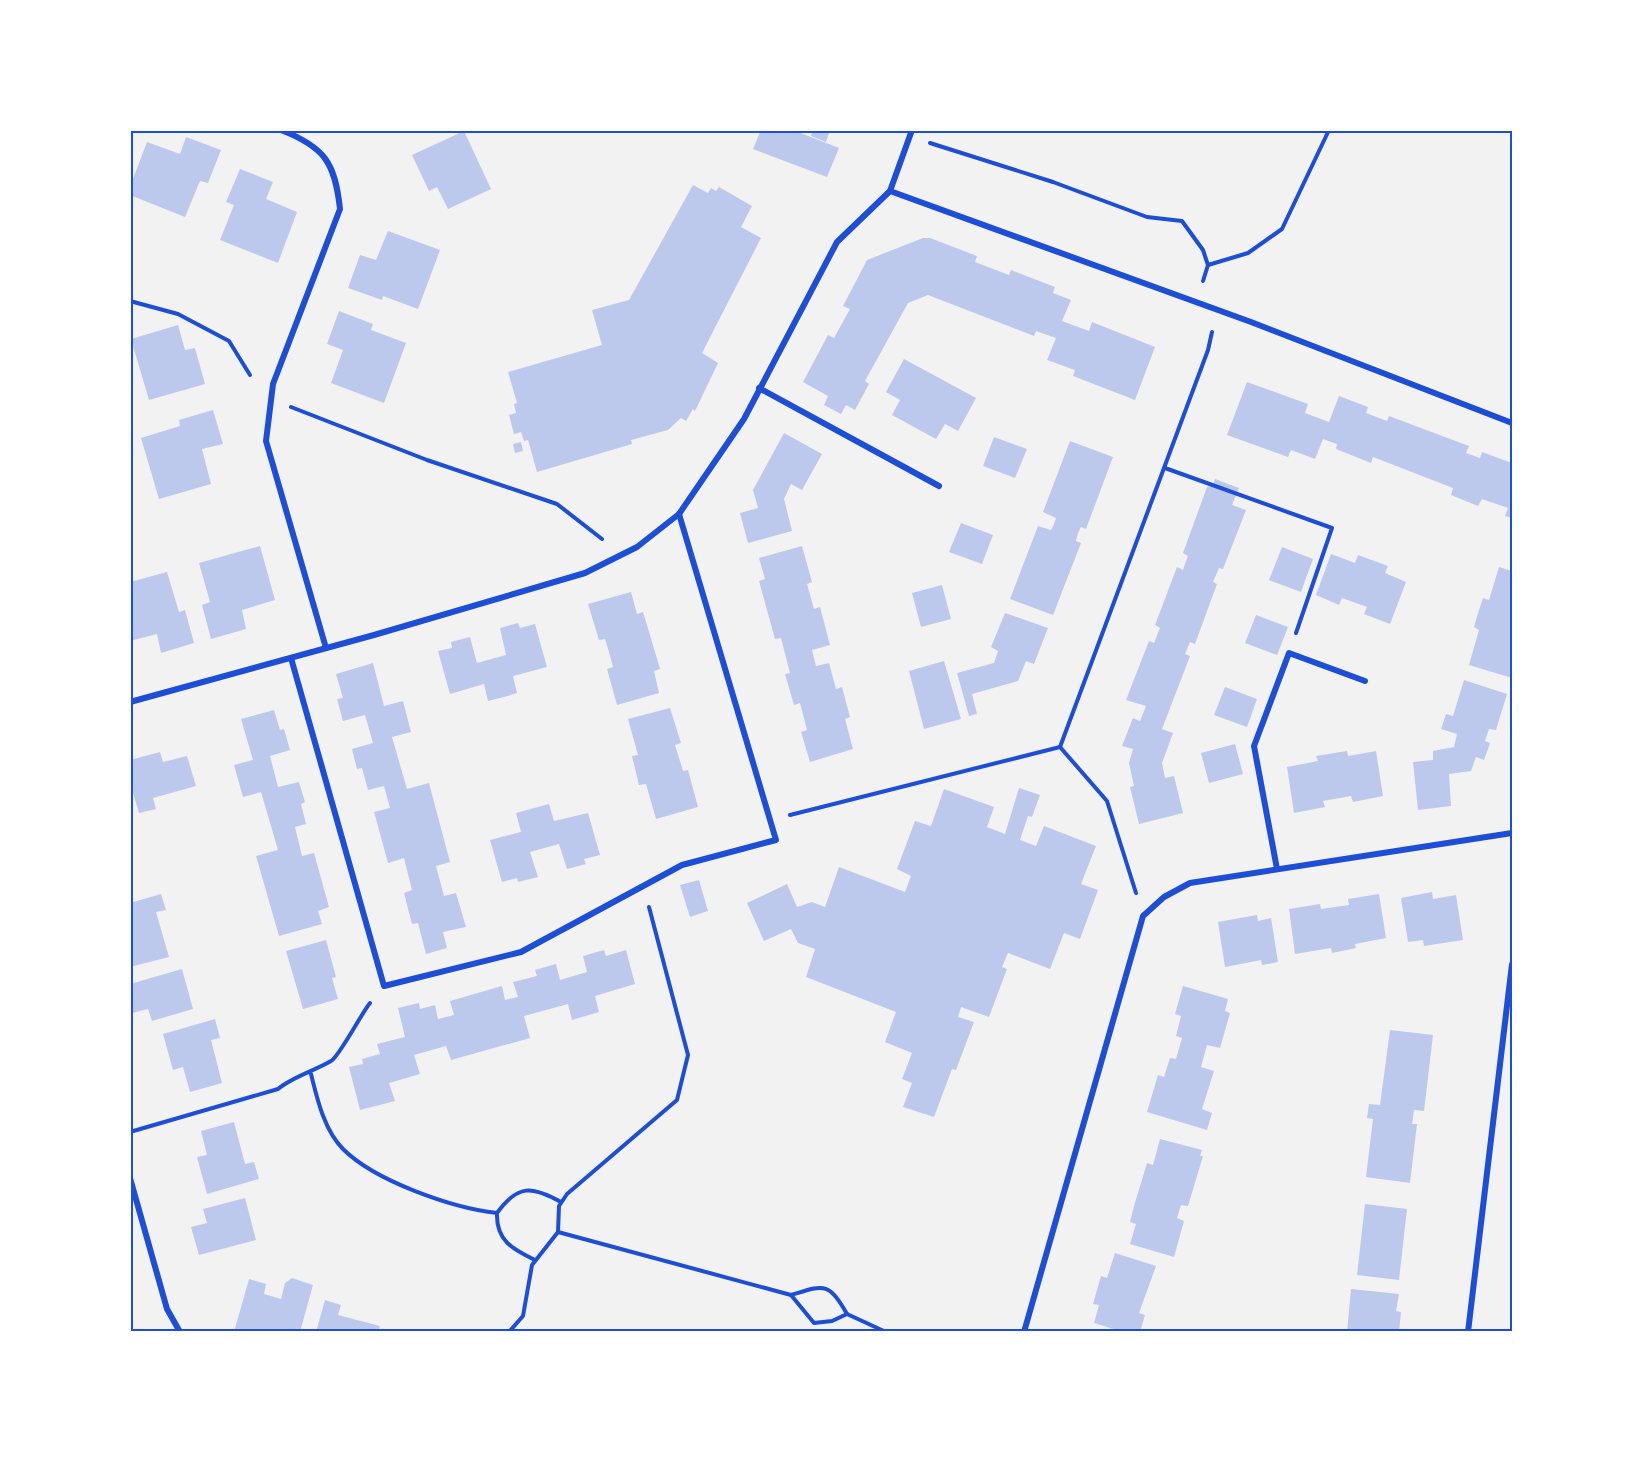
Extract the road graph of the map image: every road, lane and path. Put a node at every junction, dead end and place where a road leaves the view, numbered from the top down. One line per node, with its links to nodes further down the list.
1 (281, 130): 16 (street)
2 (1329, 130): 5 (path)
3 (910, 134): 4 (street); 5 (path)
4 (890, 191): 7 (street); 9 (street)
5 (1208, 265): 7 (path)
6 (130, 301): 8 (path)
7 (1219, 311): 11 (street); 12 (path)
8 (250, 375)
9 (759, 388): 13 (street); 14 (street)
10 (289, 406): 15 (path)
11 (1512, 423)
12 (1165, 468): 17 (path); 21 (path)
13 (939, 486)
14 (679, 514): 15 (street); 22 (street)
15 (622, 555): 16 (street)
16 (326, 648): 18 (street)
17 (1289, 653): 19 (street); 24 (street)
18 (291, 658): 20 (street); 28 (street)
19 (1365, 681)
20 (130, 702)
21 (1060, 747): 22 (path); 26 (path)
22 (771, 820): 25 (street)
23 (1512, 833): 24 (street)
24 (1277, 869): 26 (street)
25 (643, 886): 28 (street); 32 (path)
26 (1143, 916): 41 (street)
27 (1512, 964): 42 (street)
28 (384, 986): 29 (path)
29 (310, 1074): 30 (path); 33 (path)
30 (130, 1132)
31 (130, 1178): 38 (street)
32 (561, 1202): 33 (path); 34 (path)
33 (497, 1213): 35 (path)
34 (558, 1232): 35 (path); 36 (path)
35 (535, 1260): 39 (path)
36 (791, 1294): 37 (path); 37 (path)
37 (847, 1314): 40 (path)
38 (180, 1332)
39 (509, 1332)
40 (886, 1332)
41 (1024, 1332)
42 (1468, 1332)

